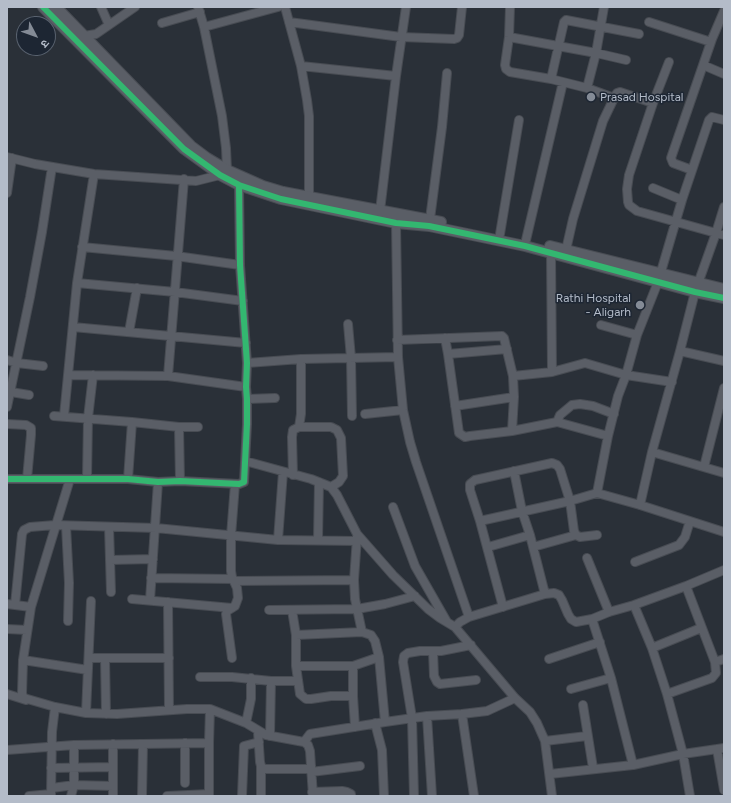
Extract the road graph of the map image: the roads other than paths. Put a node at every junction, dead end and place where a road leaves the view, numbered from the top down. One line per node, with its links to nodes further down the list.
1 (43, 7): 45 (street)
2 (56, 7): 22 (street)
3 (101, 7): 17 (street)
4 (135, 7): 17 (street)
5 (278, 7): 12 (street)
6 (285, 7): 14 (street)
7 (406, 7): 23 (street)
8 (462, 7): 23 (street)
9 (510, 7): 24 (street)
10 (604, 7): 19 (street)
11 (199, 9): 16 (street); 20 (street)
12 (258, 10): 20 (street)
13 (724, 11): 18 (street)
14 (289, 22): 23 (street); 31 (street)
15 (649, 22): 25 (street)
16 (162, 23)
17 (109, 25): 22 (street)
18 (721, 25): 25 (street)
19 (600, 26): 21 (street); 26 (street); 27 (street)
20 (204, 27): 45 (street)
21 (639, 34)
22 (84, 36): 45 (street)
23 (401, 37): 34 (street)
24 (509, 37): 26 (street); 35 (street)
25 (711, 42): 30 (street)
26 (558, 46): 27 (street); 35 (street)
27 (596, 53): 28 (street); 37 (street)
28 (626, 60)
29 (669, 62): 39 (street)
30 (702, 65): 33 (street); 44 (street)
31 (301, 66): 34 (street); 52 (street)
32 (447, 73): 56 (street)
33 (724, 74)
34 (396, 76): 55 (street)
35 (551, 79): 36 (street)
36 (563, 82): 37 (street); 61 (street)
37 (587, 88): 38 (street)
38 (614, 98): 39 (street); 63 (street)
39 (653, 103): 57 (street)
40 (519, 120): 59 (street)
41 (724, 120): 44 (street)
42 (10, 158): 43 (street); 51 (street)
43 (52, 167): 46 (street); 92 (street)
44 (692, 170): 53 (street)
45 (223, 172): 47 (street); 48 (street); 50 (street)
46 (94, 174): 47 (street); 62 (street)
47 (184, 179): 65 (street)
48 (239, 185): 50 (street); 66 (street)
49 (653, 188): 53 (street)
50 (262, 189): 52 (street); 58 (street)
51 (7, 193)
52 (309, 198): 55 (street)
53 (682, 200): 57 (street)
54 (724, 207): 60 (street)
55 (380, 211): 56 (street)
56 (430, 219): 59 (street)
57 (675, 222): 60 (street); 67 (street)
58 (396, 223): 64 (street); 82 (street)
59 (500, 234): 61 (street)
60 (720, 234): 70 (street)
61 (526, 240): 63 (street)
62 (82, 247): 65 (street); 68 (street)
63 (566, 250): 67 (street)
64 (551, 253): 67 (street); 95 (street)
65 (176, 256): 66 (street); 72 (street)
66 (240, 265): 74 (street)
67 (660, 278): 70 (street); 79 (street)
68 (77, 283): 69 (street); 77 (street)
69 (137, 288): 72 (street); 78 (street)
70 (696, 288): 71 (street); 73 (street); 85 (street)
71 (724, 289)
72 (175, 292): 74 (street); 80 (street)
73 (724, 298)
74 (243, 301): 83 (street)
75 (348, 324): 88 (street)
76 (602, 325): 79 (street)
77 (73, 327): 78 (street); 96 (street)
78 (129, 332): 80 (street)
79 (637, 335): 98 (street)
80 (171, 336): 83 (street); 99 (street)
81 (445, 338): 82 (street); 84 (street); 86 (street)
82 (398, 340): 87 (street)
83 (246, 343): 93 (street)
84 (507, 349): 86 (street); 100 (street)
85 (680, 351): 91 (street); 101 (street)
86 (448, 354): 109 (street)
87 (398, 357): 88 (street); 111 (street)
88 (351, 358): 89 (street); 117 (street)
89 (301, 359): 93 (street); 124 (street)
90 (7, 360): 92 (street)
91 (724, 361)
92 (17, 363): 94 (street); 104 (street)
93 (247, 363): 102 (street)
94 (43, 366)
95 (552, 372): 98 (street); 100 (street)
96 (68, 375): 97 (street); 116 (street)
97 (93, 375): 99 (street); 118 (street)
98 (626, 375): 101 (street); 114 (street)
99 (168, 376): 102 (street)
100 (513, 376): 106 (street)
101 (672, 382): 127 (street)
102 (246, 387): 108 (street)
103 (724, 388): 112 (street)
104 (11, 392): 105 (street); 110 (street)
105 (29, 395)
106 (514, 396): 109 (street); 125 (street)
107 (275, 398): 108 (street)
108 (247, 399): 128 (street)
109 (455, 406): 125 (street)
110 (7, 407)
111 (403, 410): 113 (street); 190 (street)
112 (721, 411): 129 (street)
113 (365, 414)
114 (614, 414): 120 (street); 126 (street)
115 (54, 416): 116 (street)
116 (64, 416): 118 (street)
117 (352, 416)
118 (88, 418): 119 (street); 137 (street)
119 (132, 422): 122 (street); 138 (street)
120 (557, 422): 125 (street); 126 (street)
121 (7, 424): 135 (street)
122 (179, 427): 123 (street); 139 (street)
123 (198, 427)
124 (299, 427): 133 (street); 143 (street)
125 (512, 431)
126 (608, 436): 144 (street)
127 (652, 452): 129 (street); 146 (street)
128 (245, 462): 131 (street); 142 (street)
129 (704, 467): 132 (street)
130 (514, 471): 145 (street); 148 (street); 149 (street)
131 (283, 472): 133 (street); 161 (street)
132 (724, 473)
133 (293, 475): 141 (street)
134 (7, 479): 135 (street)
135 (28, 479): 136 (street)
136 (70, 479): 137 (street); 151 (street)
137 (87, 479): 138 (street)
138 (128, 479): 140 (street)
139 (180, 481): 140 (street); 142 (street)
140 (158, 482): 154 (street)
141 (319, 482): 143 (street); 162 (street)
142 (235, 484): 158 (street)
143 (331, 487): 160 (street)
144 (598, 493): 145 (street); 146 (street)
145 (570, 501): 148 (street); 156 (street)
146 (640, 505): 150 (street)
147 (393, 507): 193 (street)
148 (522, 511): 149 (street); 159 (street)
149 (480, 520): 163 (street)
150 (690, 522): 155 (street); 168 (street)
151 (55, 526): 152 (street); 181 (street); 183 (street)
152 (66, 526): 153 (street); 192 (street)
153 (110, 527): 154 (street); 167 (street)
154 (156, 528): 158 (street); 166 (street)
155 (724, 532)
156 (576, 535): 157 (street); 164 (street)
157 (598, 535)
158 (231, 536): 161 (street); 171 (street)
159 (530, 536): 163 (street); 164 (street)
160 (357, 537): 162 (street); 172 (street); 176 (street)
161 (278, 540): 162 (street)
162 (318, 540)
163 (488, 547): 185 (street)
164 (533, 547): 175 (street)
165 (587, 558): 189 (street)
166 (153, 559): 167 (street); 170 (street)
167 (110, 560): 174 (street)
168 (635, 562)
169 (724, 570): 173 (street)
170 (151, 578): 171 (street); 178 (street)
171 (233, 580): 172 (street); 184 (street)
172 (354, 580): 186 (street)
173 (686, 586): 182 (street); 194 (street)
174 (111, 592)
175 (545, 594): 185 (street); 191 (street)
176 (415, 596): 186 (street); 193 (street)
177 (132, 599): 178 (street)
178 (150, 600): 180 (street)
179 (92, 601): 204 (street)
180 (168, 602): 184 (street); 206 (street)
181 (11, 605): 183 (street)
182 (634, 605): 189 (street); 201 (street)
183 (31, 607): 196 (street)
184 (232, 608): 207 (street)
185 (503, 608): 190 (street)
186 (357, 609): 188 (street); 197 (street)
187 (269, 610): 188 (street)
188 (292, 610): 198 (street)
189 (609, 612): 191 (street)
190 (469, 617): 193 (street)
191 (592, 620): 199 (street)
192 (68, 621)
193 (451, 625): 200 (street)
194 (701, 628): 201 (street); 211 (street)
195 (7, 629): 196 (street)
196 (27, 630): 210 (street)
197 (362, 632): 198 (street); 203 (street)
198 (296, 635): 212 (street)
199 (600, 642): 208 (street); 217 (street)
200 (471, 645): 202 (street); 225 (street)
201 (652, 648): 223 (street)
202 (433, 651): 218 (street); 235 (street)
203 (379, 657): 213 (street); 236 (street)
204 (89, 658): 205 (street); 214 (street)
205 (105, 658): 206 (street); 232 (street)
206 (169, 658): 230 (street)
207 (232, 658)
208 (549, 659)
209 (724, 659): 211 (street)
210 (23, 660): 214 (street); 226 (street)
211 (715, 662): 223 (street)
212 (296, 666): 213 (street); 220 (street)
213 (353, 666): 224 (street)
214 (88, 670): 231 (street)
215 (200, 677): 216 (street)
216 (251, 678): 219 (street); 237 (street)
217 (611, 678): 221 (street); 255 (street)
218 (476, 680)
219 (271, 681): 220 (street); 241 (street)
220 (298, 681): 224 (street)
221 (571, 689)
222 (7, 694): 226 (street)
223 (667, 694): 254 (street)
224 (353, 696): 239 (street)
225 (515, 698): 233 (street); 243 (street)
226 (26, 700): 228 (street)
227 (582, 705): 242 (street)
228 (55, 707): 231 (street); 251 (street)
229 (210, 709): 230 (street); 237 (street); 247 (street)
230 (169, 710): 232 (street)
231 (86, 713): 232 (street)
232 (106, 714)
233 (462, 714): 234 (street); 282 (street)
234 (427, 716): 235 (street); 281 (street)
235 (412, 718): 236 (street); 280 (street)
236 (385, 722): 238 (street)
237 (246, 723): 240 (street)
238 (375, 723): 239 (street); 279 (street)
239 (355, 727): 245 (street)
240 (258, 732): 241 (street); 244 (street)
241 (270, 736): 245 (street)
242 (587, 736): 243 (street); 261 (street)
243 (545, 741): 263 (street)
244 (259, 742): 256 (street); 276 (street)
245 (304, 742): 262 (street)
246 (185, 743): 247 (street); 249 (street); 264 (street)
247 (209, 743): 270 (street)
248 (113, 744): 249 (street); 250 (street); 258 (street)
249 (143, 744): 274 (street)
250 (74, 745): 251 (street); 260 (street)
251 (51, 746): 253 (street); 259 (street)
252 (721, 748): 254 (street); 267 (street)
253 (7, 750)
254 (683, 754): 255 (street); 284 (street)
255 (633, 765): 261 (street)
256 (261, 766): 262 (street); 277 (street)
257 (360, 766): 262 (street)
258 (113, 767): 260 (street); 266 (street)
259 (51, 768): 260 (street); 268 (street)
260 (74, 768): 265 (street)
261 (593, 768): 263 (street)
262 (311, 771): 269 (street)
263 (550, 774): 283 (street)
264 (185, 783)
265 (74, 785): 266 (street); 268 (street); 272 (street)
266 (113, 786): 273 (street)
267 (724, 790)
268 (51, 793): 271 (street)
269 (313, 794): 278 (street)
270 (209, 795): 275 (street)
271 (29, 796)
272 (72, 796)
273 (113, 796)
274 (142, 796)
275 (167, 796)
276 (242, 796)
277 (261, 796)
278 (351, 796)
279 (384, 796)
280 (414, 796)
281 (432, 796)
282 (474, 796)
283 (552, 796)
284 (690, 796)

